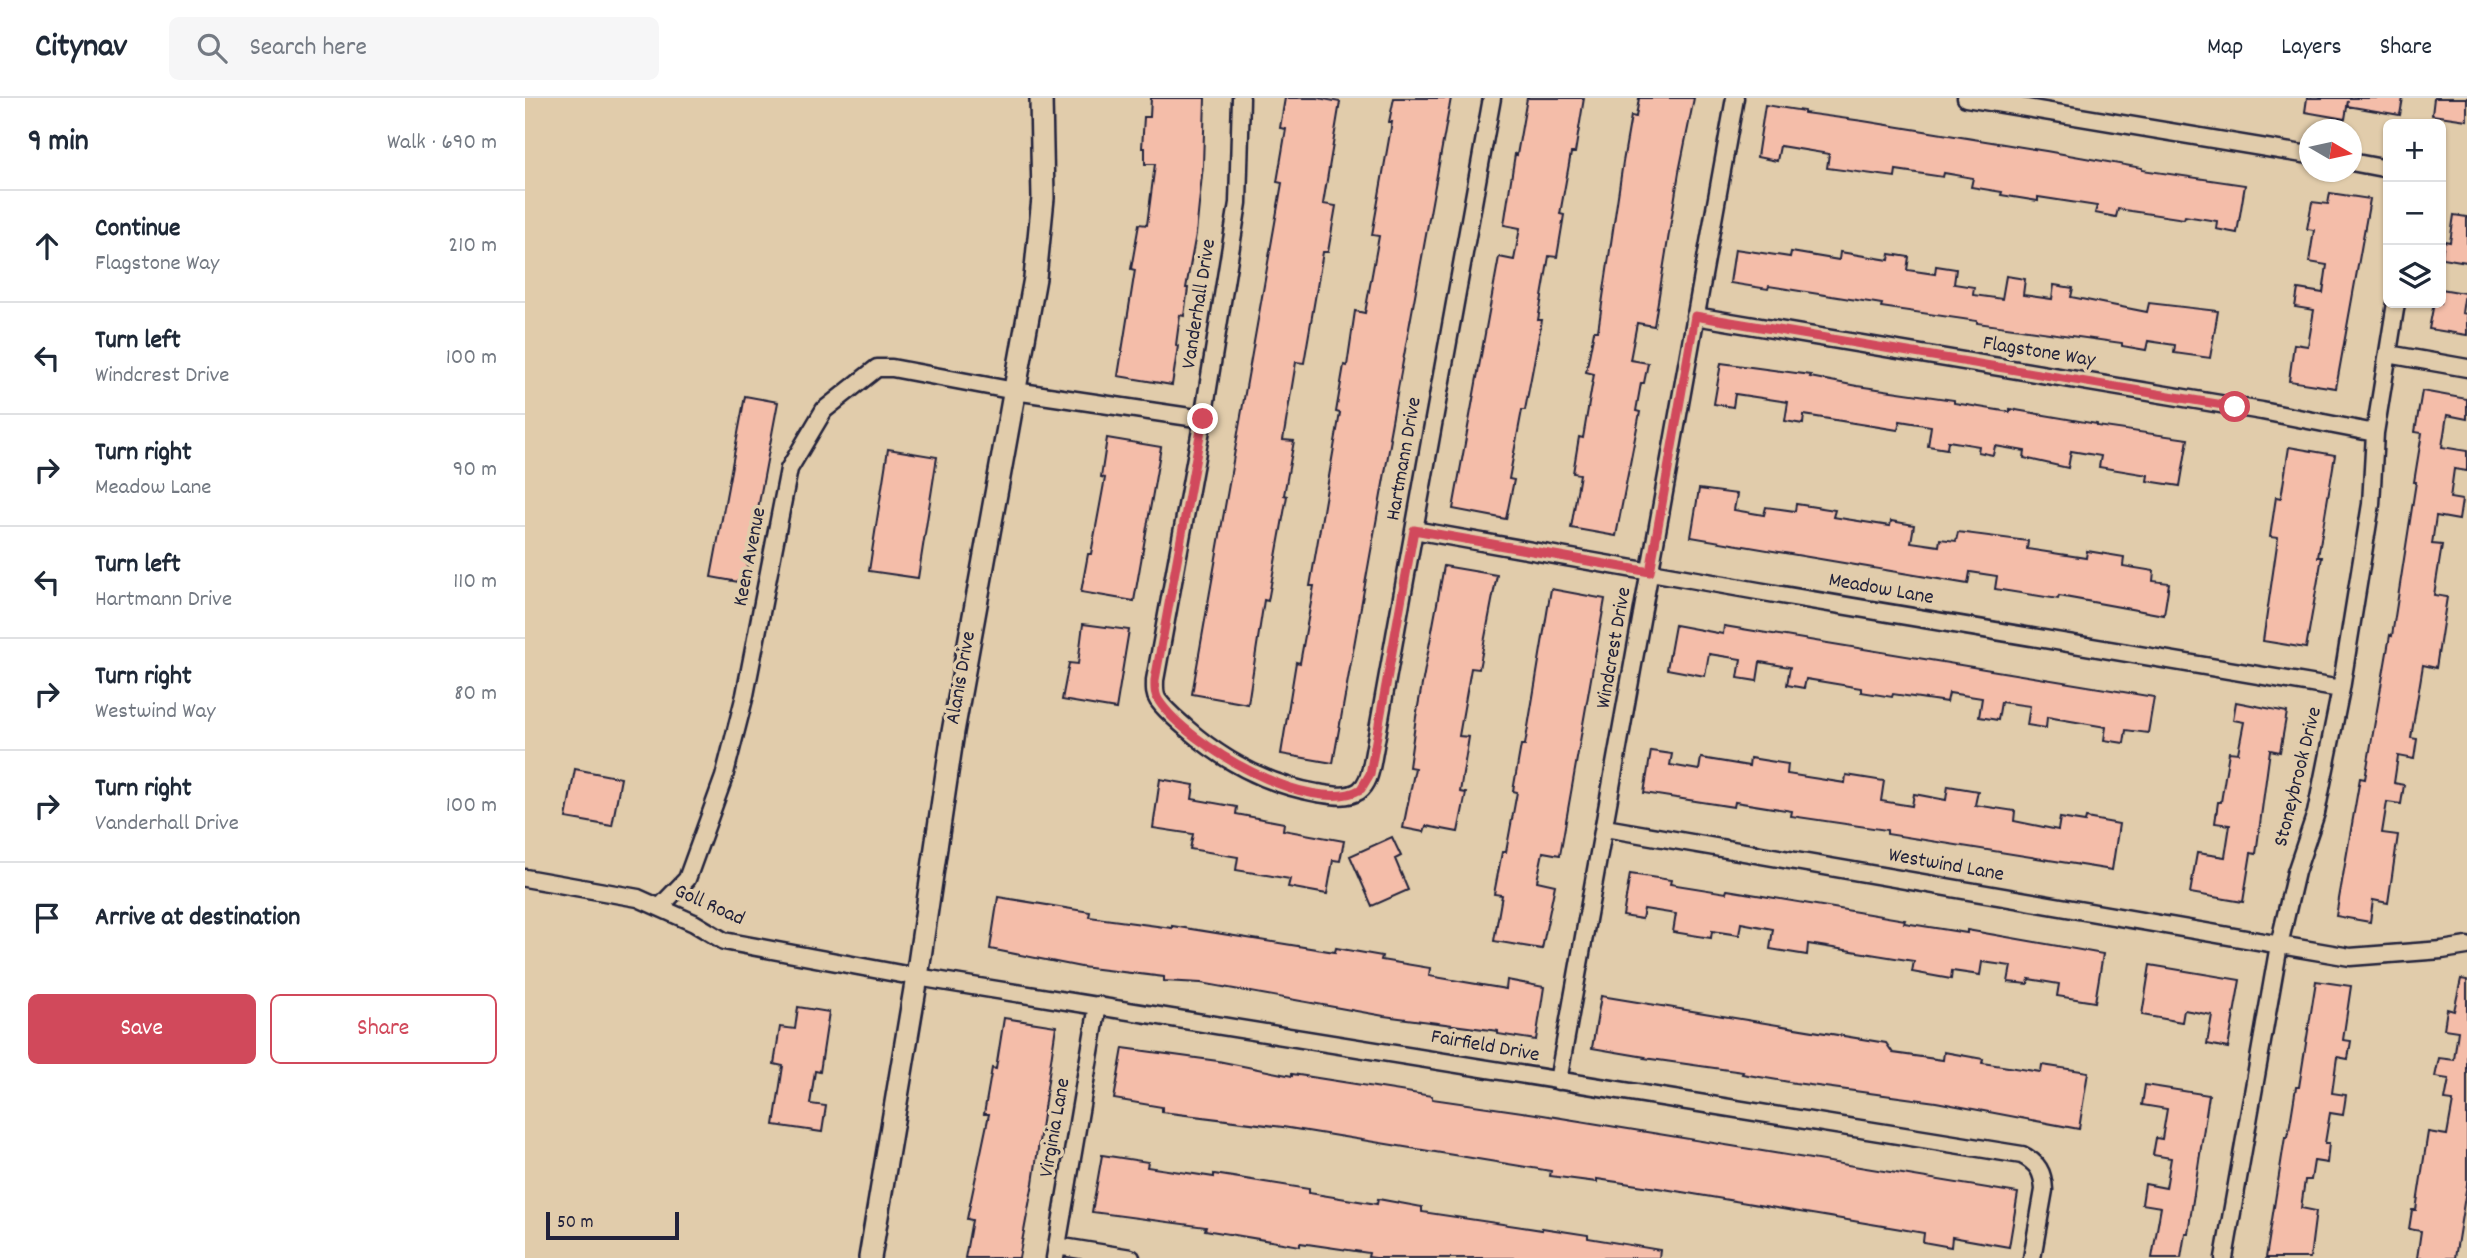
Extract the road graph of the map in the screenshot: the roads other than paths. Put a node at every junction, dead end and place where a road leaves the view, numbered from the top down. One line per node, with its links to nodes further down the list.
1 (1041, 98): 13 (main road, Alanis Drive)
2 (1241, 98): 14 (street, Vanderhall Drive)
3 (1492, 98): 16 (street, Hartmann Drive)
4 (1735, 98): 10 (street, Windcrest Drive)
5 (1966, 98): 6 (street)
6 (2299, 153)
7 (2362, 164): 8 (street)
8 (2383, 168)
9 (2395, 308): 11 (street, Stoneybrook Drive)
10 (1695, 316): 15 (street, Flagstone Way); 17 (street, Windcrest Drive)
11 (2388, 354): 12 (street); 15 (street, Stoneybrook Drive)
12 (2467, 368)
13 (1014, 391): 14 (street, Keen Avenue); 22 (street, Keen Avenue); 25 (main road, Alanis Drive)
14 (1203, 419): 18 (street, Vanderhall Drive)
15 (2375, 433): 19 (street, Stoneybrook Drive)
16 (1414, 530): 17 (street, Meadow Lane); 18 (street, Hartmann Drive)
17 (1650, 572): 19 (street, Meadow Lane); 20 (street, Windcrest Drive)
18 (1155, 680)
19 (2341, 689): 23 (street, Stoneybrook Drive)
20 (1605, 828): 23 (street, Westwind Lane); 27 (street, Windcrest Drive)
21 (525, 878): 22 (street, Goll Road)
22 (660, 907): 25 (street, Goll Road)
23 (2279, 945): 24 (street, Westwind Lane); 32 (street, Stoneybrook Drive)
24 (2467, 946)
25 (917, 977): 26 (street, Fairfield Drive); 29 (main road, Alanis Drive)
26 (1098, 1005): 27 (street, Fairfield Drive); 28 (street, Virginia Lane)
27 (1557, 1082): 31 (street, Fairfield Drive)
28 (1056, 1252): 30 (street)
29 (870, 1258)
30 (1131, 1258)
31 (2032, 1258)
32 (2224, 1258)

